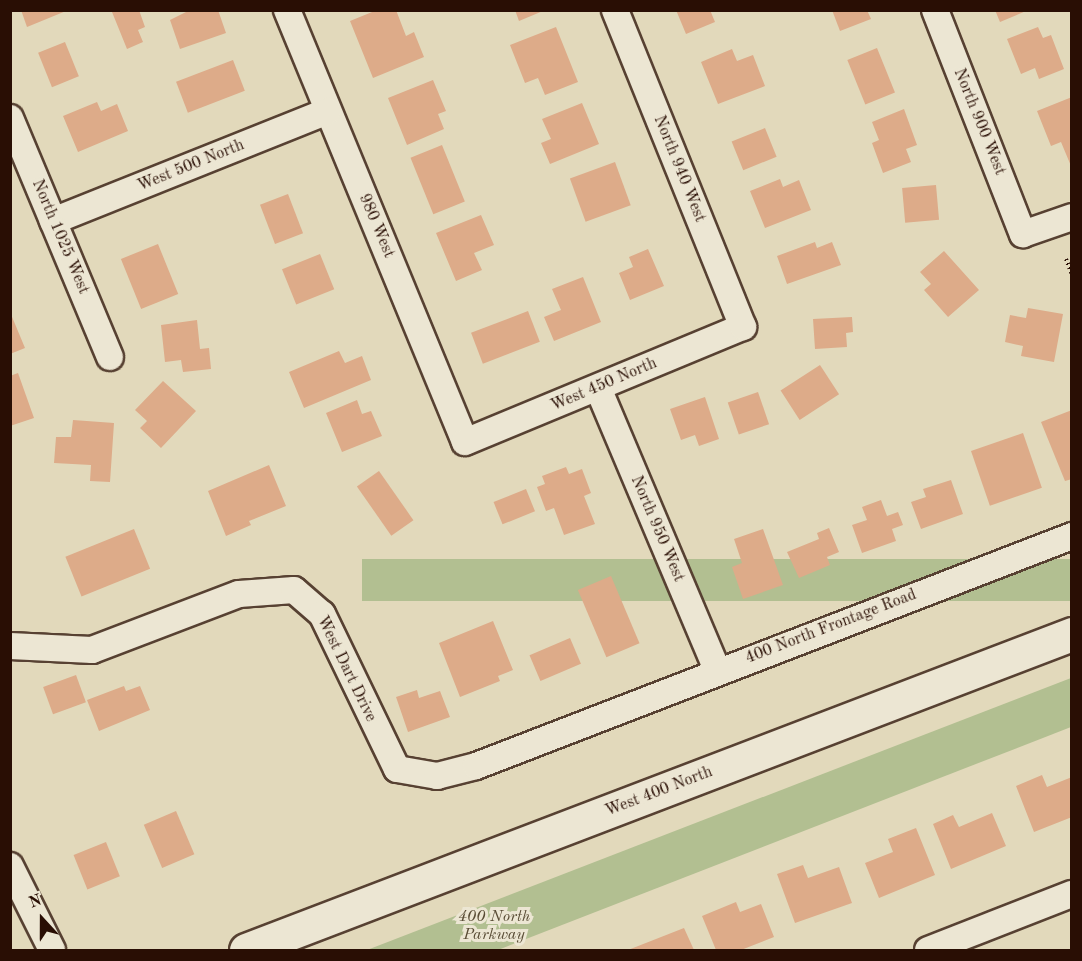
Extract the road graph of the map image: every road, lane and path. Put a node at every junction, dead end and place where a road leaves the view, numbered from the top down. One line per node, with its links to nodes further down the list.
1 (287, 10): 4 (street, 980 West)
2 (615, 10): 10 (street, North 940 West)
3 (935, 10): 6 (street, North 900 West)
4 (328, 111): 7 (street, West 500 North); 13 (street, 980 West)
5 (10, 118): 7 (street, North 1025 West)
6 (1071, 217)
7 (53, 221): 11 (street, North 1025 West)
8 (1065, 259): 9 (path)
9 (1071, 275)
10 (743, 327): 12 (street, West 450 North)
11 (110, 357)
12 (598, 388): 13 (street, West 450 North); 17 (street, North 950 West)
13 (465, 442)
14 (1071, 536): 17 (street, 400 North Frontage Road)
15 (1071, 634): 21 (main road, West 400 North)
16 (10, 646): 18 (street, West Dart Drive)
17 (717, 670): 18 (street, 400 North Frontage Road)
18 (592, 722)
19 (10, 866): 22 (street)
20 (1071, 894): 24 (street)
21 (304, 940): 23 (main road, West 400 North)
22 (52, 951)
23 (246, 951)
24 (928, 951)

